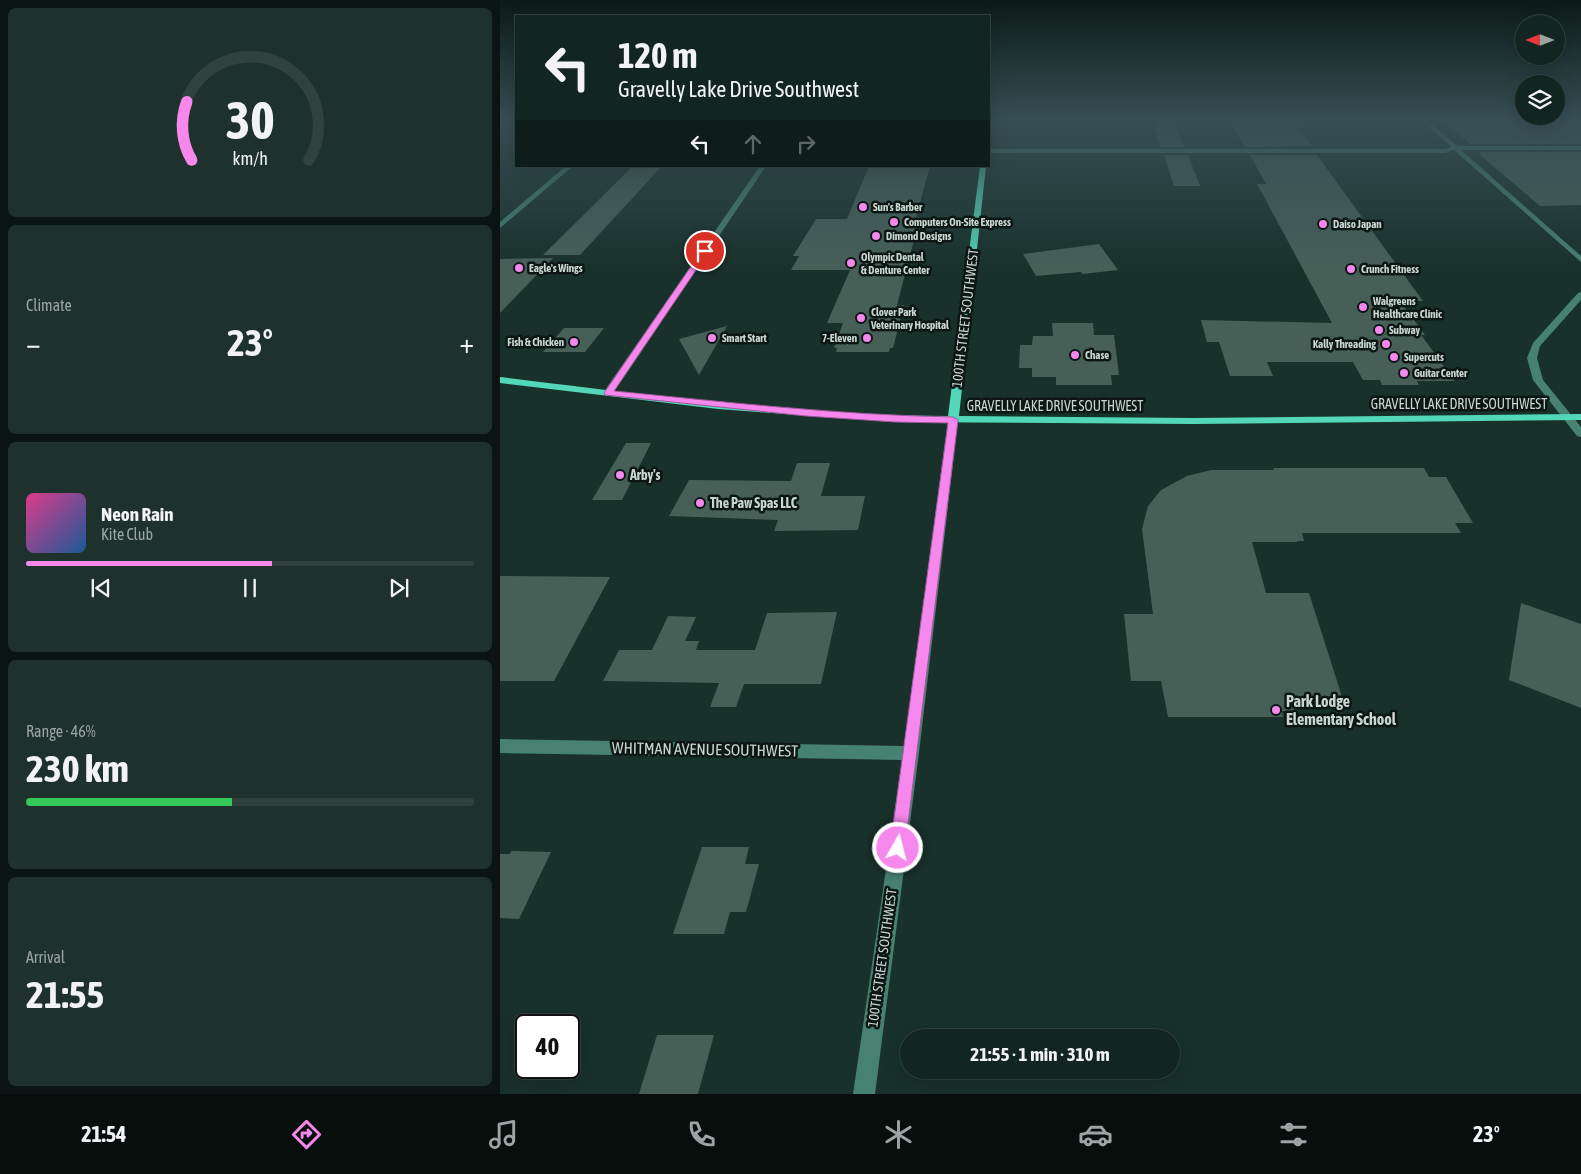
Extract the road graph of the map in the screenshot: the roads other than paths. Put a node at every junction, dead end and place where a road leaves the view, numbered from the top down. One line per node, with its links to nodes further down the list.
1 (566, 169): 5 (street)
2 (761, 169): 9 (street)
3 (983, 169): 12 (main road, 100TH STREET SOUTHWEST)
4 (1479, 169): 6 (street)
5 (500, 226)
6 (1581, 260)
7 (1581, 295): 11 (street)
8 (500, 380): 9 (main road, GRAVELLY LAKE DRIVE SOUTHWEST)
9 (608, 393): 12 (main road, GRAVELLY LAKE DRIVE SOUTHWEST)
10 (1581, 417): 11 (main road, GRAVELLY LAKE DRIVE SOUTHWEST)
11 (1567, 418): 12 (main road, GRAVELLY LAKE DRIVE SOUTHWEST); 13 (street)
12 (953, 420): 15 (street, 100TH STREET SOUTHWEST)
13 (1581, 434)
14 (500, 746): 15 (street, WHITMAN AVENUE SOUTHWEST)
15 (911, 753): 16 (street, 100TH STREET SOUTHWEST)
16 (864, 1094)

